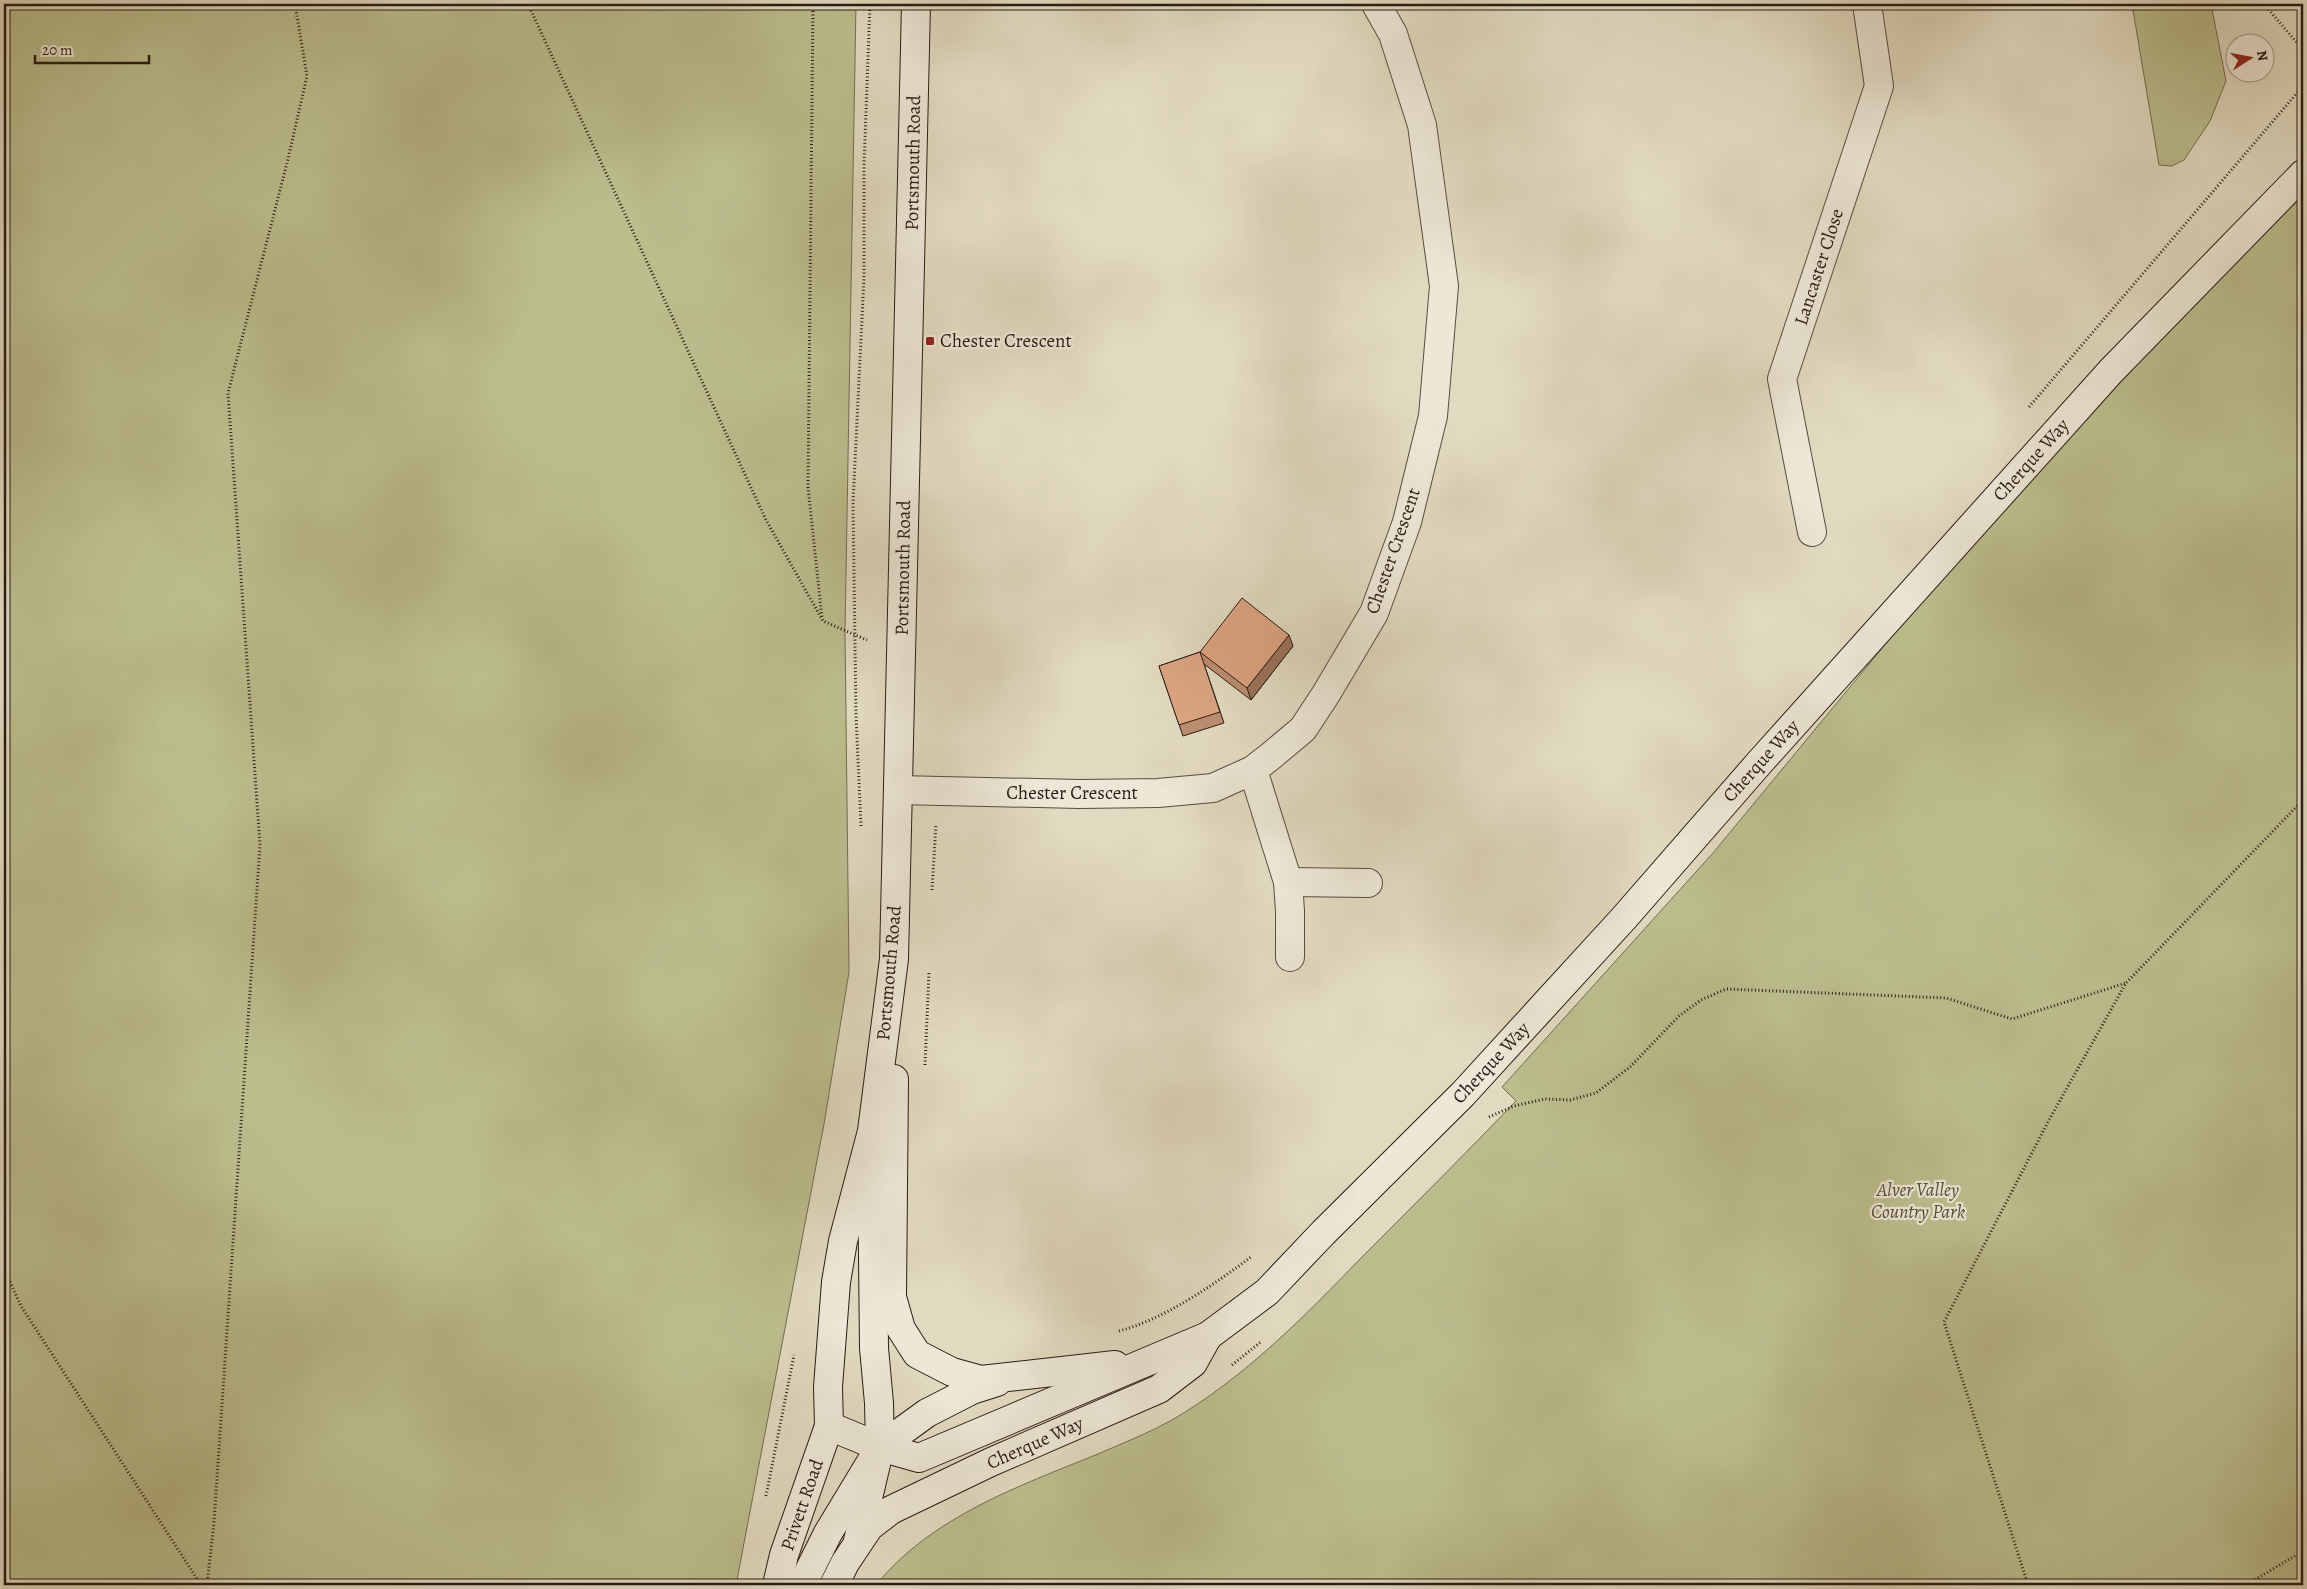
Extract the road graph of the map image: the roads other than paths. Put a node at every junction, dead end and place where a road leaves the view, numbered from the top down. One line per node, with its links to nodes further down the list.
1 (916, 4): 7 (street, Portsmouth Road)
2 (1376, 4): 6 (street, Chester Crescent)
3 (1867, 4): 5 (street, Lancaster Close)
4 (2303, 174): 13 (street, Cherque Way)
5 (1812, 532)
6 (1253, 770): 7 (street, Chester Crescent); 8 (street)
7 (898, 790): 11 (street, Portsmouth Road)
8 (1288, 882): 9 (street); 10 (street)
9 (1368, 883)
10 (1290, 957)
11 (894, 959): 12 (street, Portsmouth Road); 15 (street)
12 (872, 1131): 16 (street, Portsmouth Road); 17 (street, Portsmouth Road)
13 (1208, 1336): 14 (street, Cherque Way); 18 (street, Cherque Way)
14 (1148, 1361): 15 (street); 17 (street, Cherque Way)
15 (1009, 1378): 17 (street)
16 (829, 1426): 17 (street, Cherque Way); 19 (street, Privett Road)
17 (880, 1447): 18 (street); 20 (street)
18 (857, 1545): 21 (street)
19 (777, 1585)
20 (802, 1585)
21 (834, 1585)

